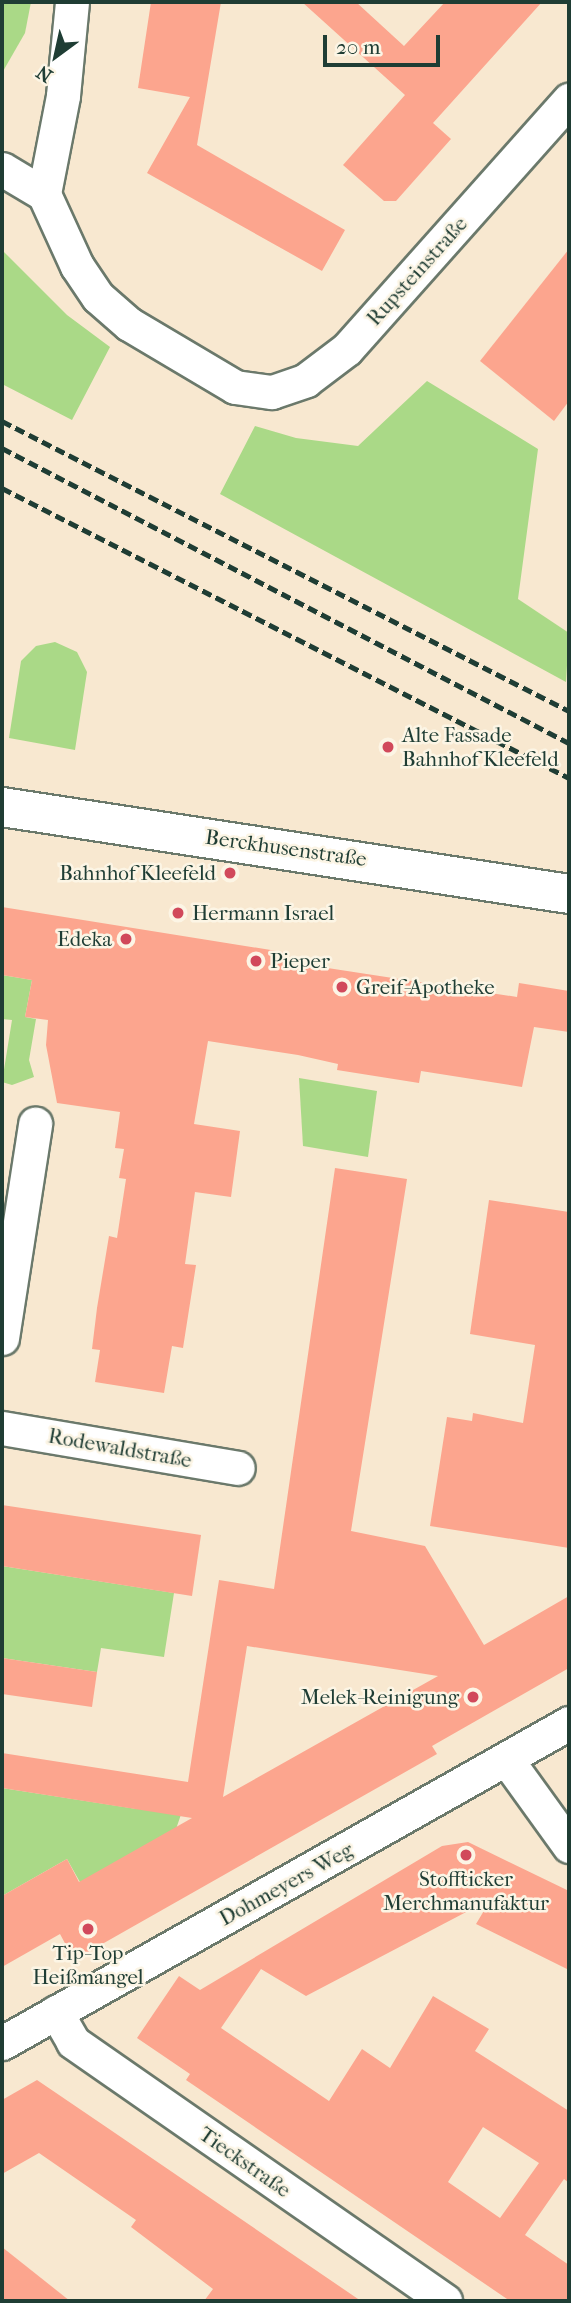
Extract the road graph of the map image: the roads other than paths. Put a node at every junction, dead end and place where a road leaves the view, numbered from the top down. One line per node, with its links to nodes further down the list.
1 (72, 2): 4 (street)
2 (569, 100): 4 (street, Rupsteinstraße)
3 (2, 169): 4 (street)
4 (44, 194)
5 (2, 807): 6 (street, Berckhusenstraße)
6 (569, 894)
7 (35, 1125): 8 (street)
8 (2, 1338)
9 (2, 1428): 10 (street, Rodewaldstraße)
10 (239, 1468)
11 (569, 1723): 12 (street, Dohmeyers Weg)
12 (507, 1760): 13 (street); 14 (street, Dohmeyers Weg)
13 (569, 1846)
14 (56, 2012): 15 (street, Dohmeyers Weg); 16 (street, Tieckstraße)
15 (2, 2043)
16 (445, 2301)

